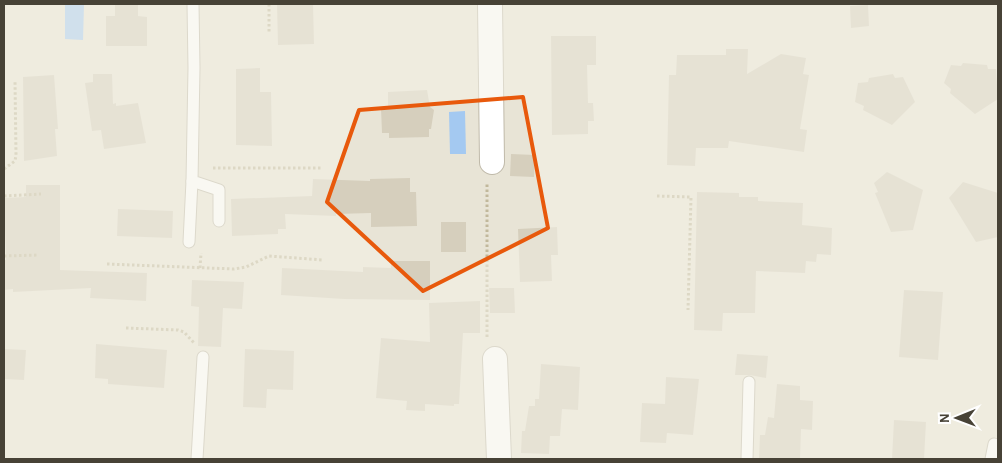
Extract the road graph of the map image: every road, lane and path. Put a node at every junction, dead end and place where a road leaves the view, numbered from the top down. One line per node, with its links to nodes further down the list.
1 (193, 4): 7 (lane)
2 (269, 4): 4 (path)
3 (490, 4): 6 (street)
4 (269, 33)
5 (15, 81): 9 (path)
6 (492, 162): 23 (path)
7 (192, 168): 8 (path); 10 (lane)
8 (322, 168)
9 (4, 169)
10 (192, 181): 14 (lane); 15 (lane)
11 (41, 194): 12 (path)
12 (4, 196)
13 (657, 196): 20 (path)
14 (219, 221)
15 (189, 242)
16 (39, 255): 17 (path)
17 (4, 256)
18 (323, 260): 19 (path)
19 (107, 264)
20 (688, 310)
21 (126, 328): 22 (path)
22 (204, 357): 26 (lane)
23 (495, 359): 27 (street)
24 (749, 382): 28 (lane)
25 (994, 444): 29 (lane)
26 (197, 459)
27 (499, 459)
28 (747, 459)
29 (991, 459)

